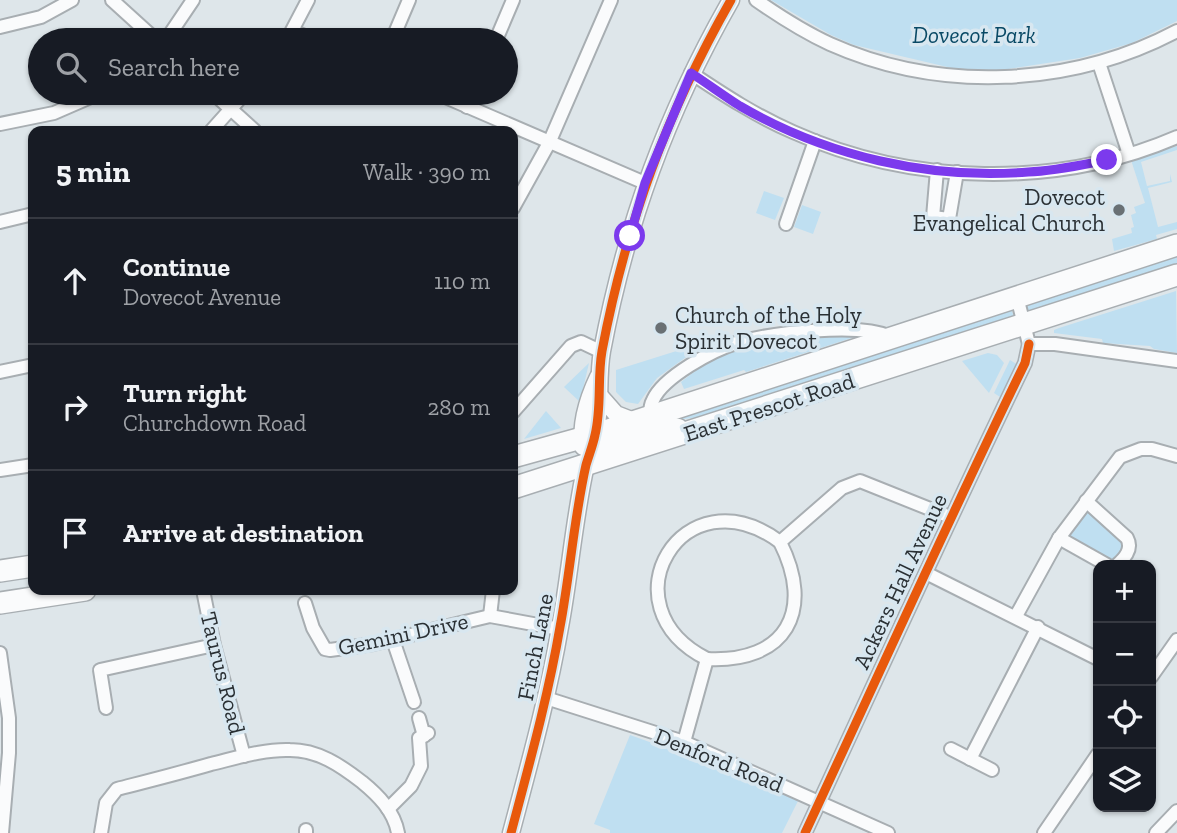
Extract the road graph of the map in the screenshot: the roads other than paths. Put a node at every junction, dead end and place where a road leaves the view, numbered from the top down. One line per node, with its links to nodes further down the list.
1 (72, 0): 10 (street)
2 (112, 0): 11 (street)
3 (193, 0): 12 (street)
4 (308, 0): 13 (street)
5 (409, 0): 14 (street)
6 (513, 0): 15 (street)
7 (611, 0): 32 (street)
8 (731, 0): 18 (street)
9 (756, 0): 17 (street)
10 (0, 27)
11 (143, 28)
12 (174, 28)
13 (294, 28)
14 (397, 28)
15 (501, 28)
16 (1177, 31): 17 (street)
17 (1099, 62): 33 (street)
18 (691, 73): 31 (street); 36 (street)
19 (72, 105): 25 (street)
20 (226, 105): 24 (street)
21 (235, 105): 24 (street)
22 (463, 105): 23 (street)
23 (467, 107): 28 (street)
24 (231, 109): 26 (street); 27 (street)
25 (0, 124)
26 (216, 126)
27 (250, 126)
28 (510, 126)
29 (518, 129): 32 (street)
30 (1177, 137): 33 (street)
31 (814, 141): 34 (street); 40 (street)
32 (549, 143): 36 (street); 37 (street)
33 (1129, 154): 35 (street)
34 (937, 170): 35 (street); 35 (street)
35 (957, 172)
36 (645, 183): 46 (street)
37 (518, 199)
38 (28, 215): 39 (street)
39 (0, 222)
40 (786, 224)
41 (1177, 245): 43 (highway, East Prescot Road)
42 (1177, 275): 44 (highway, East Prescot Road)
43 (1017, 297): 44 (street); 45 (highway, East Prescot Road)
44 (1027, 334): 47 (street, East Prescot Road); 54 (highway, East Prescot Road); 65 (street, Ackers Hall Avenue)
45 (891, 338): 53 (highway, East Prescot Road); 53 (street, East Prescot Road)
46 (602, 352): 50 (street); 52 (street)
47 (1177, 361)
48 (28, 366): 49 (street)
49 (0, 372)
50 (599, 375): 51 (street); 55 (street)
51 (601, 397): 53 (street); 55 (street)
52 (518, 406)
53 (642, 418): 55 (highway, East Prescot Road)
54 (693, 432): 55 (street); 58 (highway, East Prescot Road)
55 (590, 439): 56 (highway, East Prescot Road); 58 (street, Finch Lane)
56 (518, 456)
57 (1177, 456): 63 (street)
58 (586, 466): 61 (highway, East Prescot Road); 64 (street, Finch Lane)
59 (28, 467): 60 (street)
60 (0, 470)
61 (556, 476): 62 (highway, East Prescot Road); 64 (street)
62 (518, 487)
63 (1086, 501): 66 (street); 69 (street)
64 (580, 504): 81 (street, Finch Lane)
65 (950, 517): 67 (street); 72 (street, Ackers Hall Avenue)
66 (1059, 538): 68 (street); 79 (street)
67 (780, 542): 87 (street); 87 (street)
68 (1098, 560)
69 (1121, 560)
70 (28, 567): 71 (highway)
71 (0, 571)
72 (926, 573): 79 (street); 100 (street, Ackers Hall Avenue)
73 (52, 595): 76 (highway)
74 (204, 595): 84 (street, Taurus Road)
75 (492, 595): 78 (street, Gemini Drive)
76 (0, 603)
77 (305, 603): 82 (street, Gemini Drive)
78 (489, 616): 81 (street, Gemini Drive); 82 (street, Gemini Drive)
79 (1016, 616): 80 (street)
80 (1038, 627): 86 (street); 97 (street)
81 (560, 629): 90 (street, Finch Lane)
82 (393, 640): 91 (street)
83 (1177, 640): 89 (street)
84 (214, 645): 92 (street); 96 (street, Taurus Road)
85 (0, 653): 88 (street)
86 (1093, 656)
87 (707, 659): 94 (street)
88 (1, 670): 103 (street)
89 (1156, 670)
90 (546, 698): 94 (street, Denford Road); 107 (street, Finch Lane)
91 (414, 702)
92 (106, 708)
93 (419, 718): 101 (street)
94 (684, 743): 100 (street, Denford Road)
95 (951, 749): 97 (street)
96 (244, 756): 101 (street); 105 (street)
97 (970, 759): 99 (street)
98 (1093, 761): 110 (street)
99 (992, 770)
100 (820, 801): 108 (street, Ackers Hall Avenue); 109 (street, Denford Road)
101 (388, 809): 106 (street)
102 (1177, 811): 111 (street)
103 (2, 814): 104 (street)
104 (2, 833)
105 (101, 833)
106 (398, 833)
107 (511, 833)
108 (805, 833)
109 (888, 833)
110 (1044, 833)
111 (1156, 833)

